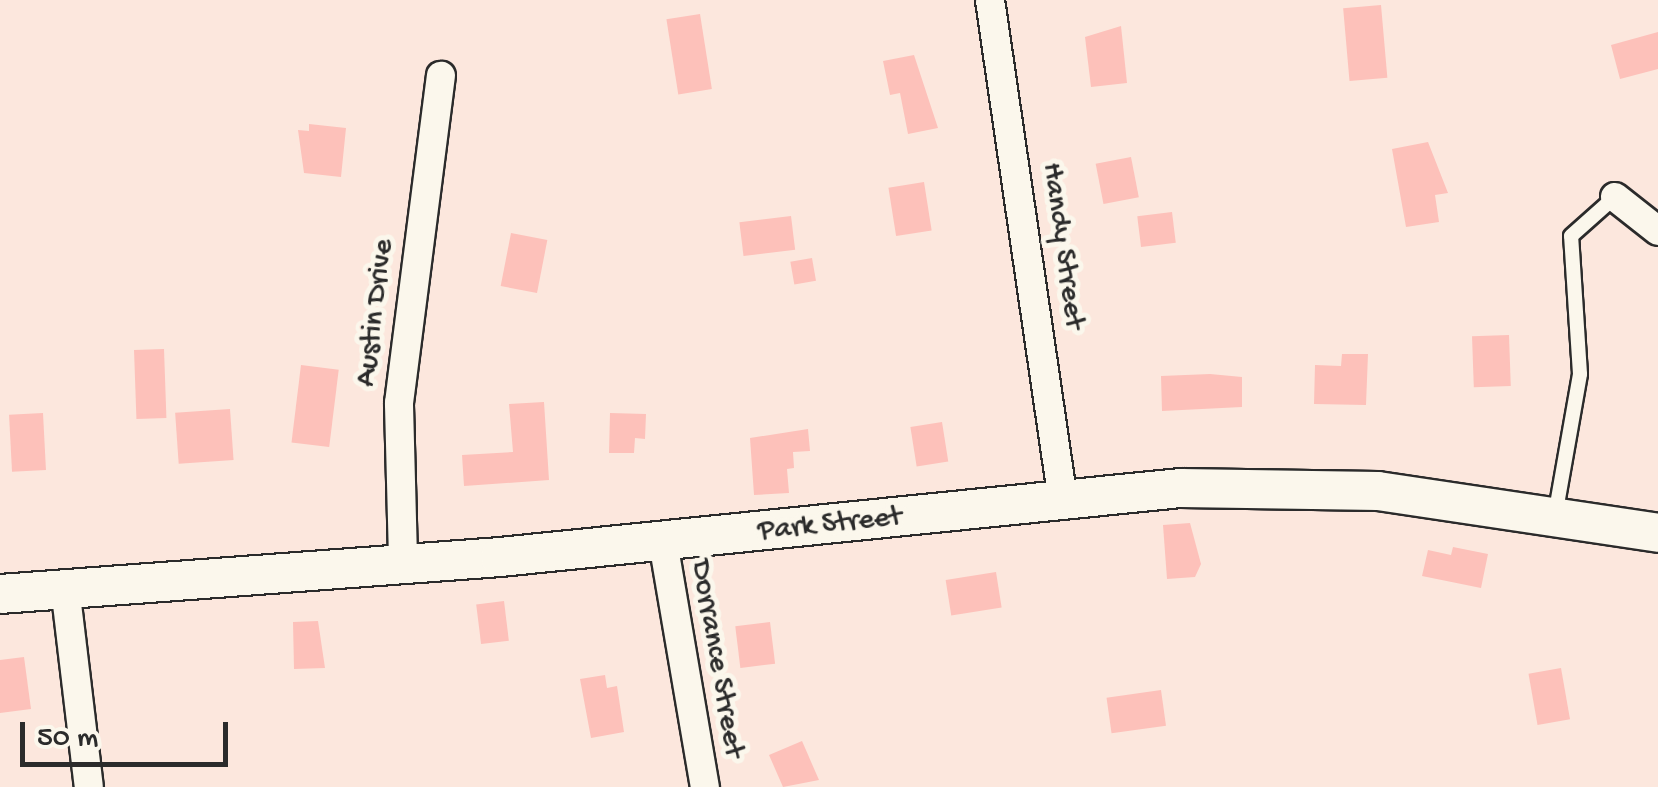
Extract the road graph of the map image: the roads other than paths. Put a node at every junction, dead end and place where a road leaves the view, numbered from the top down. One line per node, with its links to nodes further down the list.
1 (990, 0): 5 (street, Handy Street)
2 (441, 76): 9 (street, Austin Drive)
3 (1614, 197): 4 (street); 6 (lane)
4 (1658, 231)
5 (1064, 501): 6 (main road, Park Street); 8 (main road, Park Street)
6 (1555, 517): 7 (main road, Park Street)
7 (1658, 533)
8 (663, 542): 9 (main road, Park Street); 13 (street, Dorrance Street)
9 (402, 558): 10 (main road, Park Street)
10 (65, 587): 11 (main road, Park Street); 12 (street)
11 (0, 594)
12 (90, 787)
13 (705, 787)

